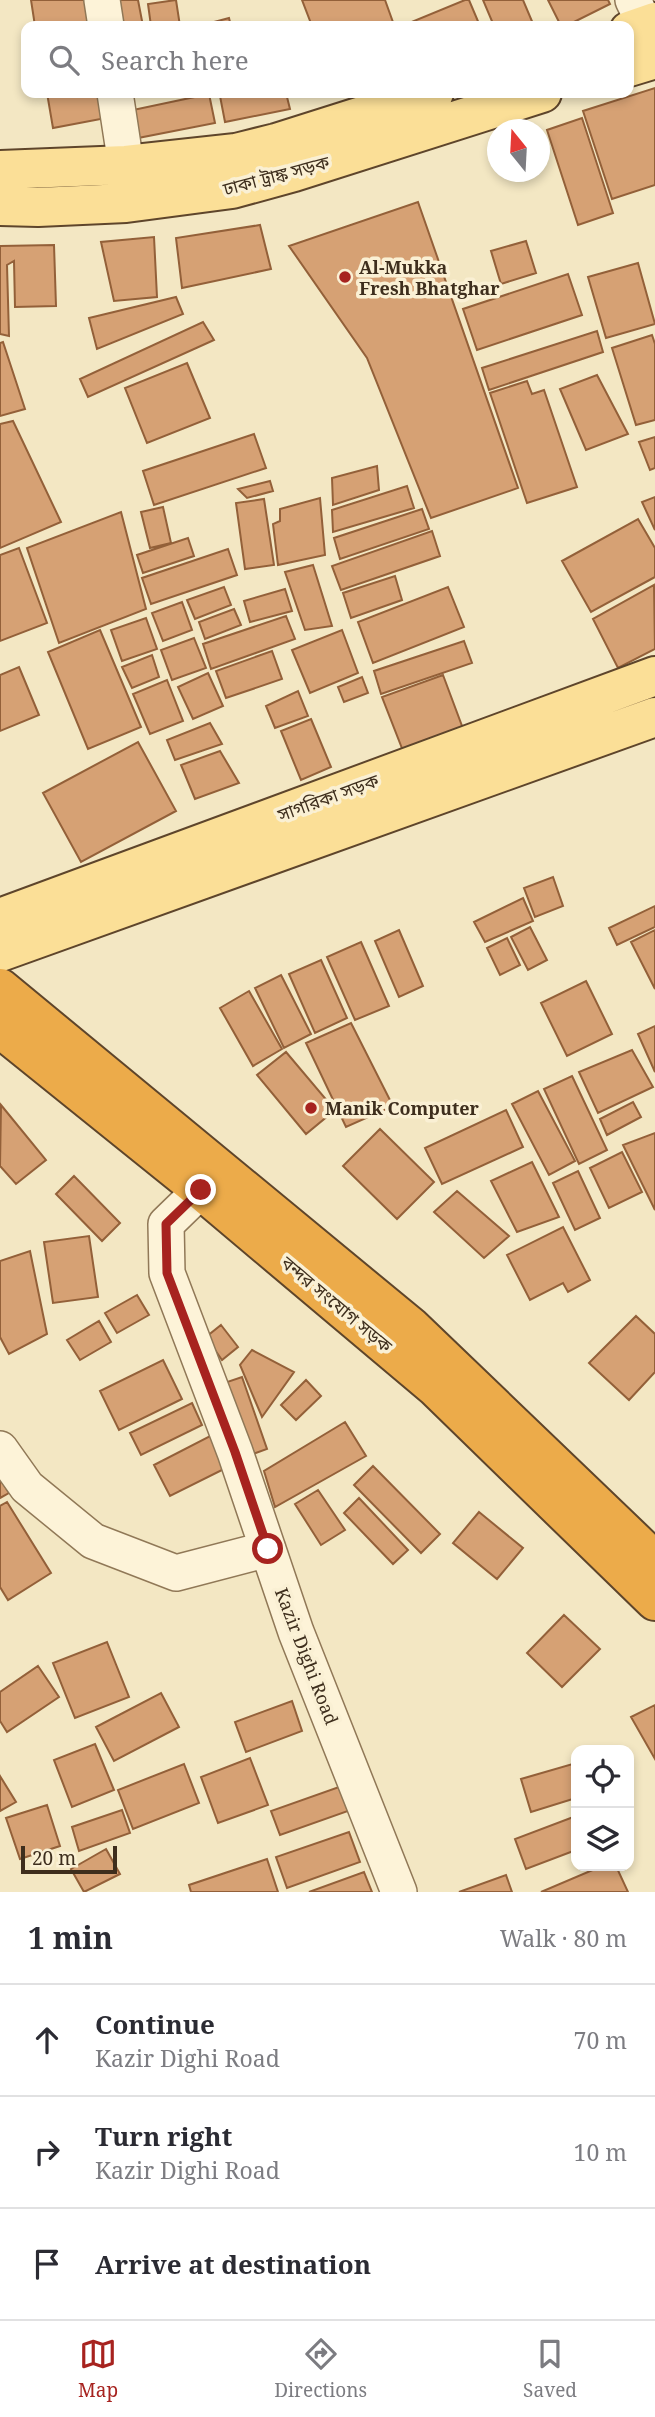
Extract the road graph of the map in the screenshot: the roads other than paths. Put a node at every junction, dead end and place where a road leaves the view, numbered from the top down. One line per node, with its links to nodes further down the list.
1 (102, 0): 2 (street)
2 (105, 21)
3 (643, 27): 4 (main road)
4 (634, 52)
5 (117, 98): 8 (street)
6 (418, 98): 8 (main road, ঢাকা ট্রাঙ্ক সড়ক)
7 (526, 98): 10 (main road, ঢাকা ট্রাঙ্ক সড়ক)
8 (126, 164): 9 (main road, ঢাকা ট্রাঙ্ক সড়ক)
9 (0, 170)
10 (0, 206)
11 (655, 676): 13 (main road, সাগরিকা সড়ক)
12 (655, 717): 14 (main road, সাগরিকা সড়ক)
13 (0, 918)
14 (0, 952)
15 (0, 988): 20 (highway, বন্দর সংযোগ সড়ক)
16 (0, 1028): 17 (highway, বন্দর সংযোগ সড়ক)
17 (201, 1190): 19 (street, Kazir Dighi Road); 21 (highway, বন্দর সংযোগ সড়ক)
18 (0, 1449): 19 (street)
19 (268, 1549): 22 (street, Kazir Dighi Road)
20 (655, 1561)
21 (655, 1601)
22 (398, 1892)

